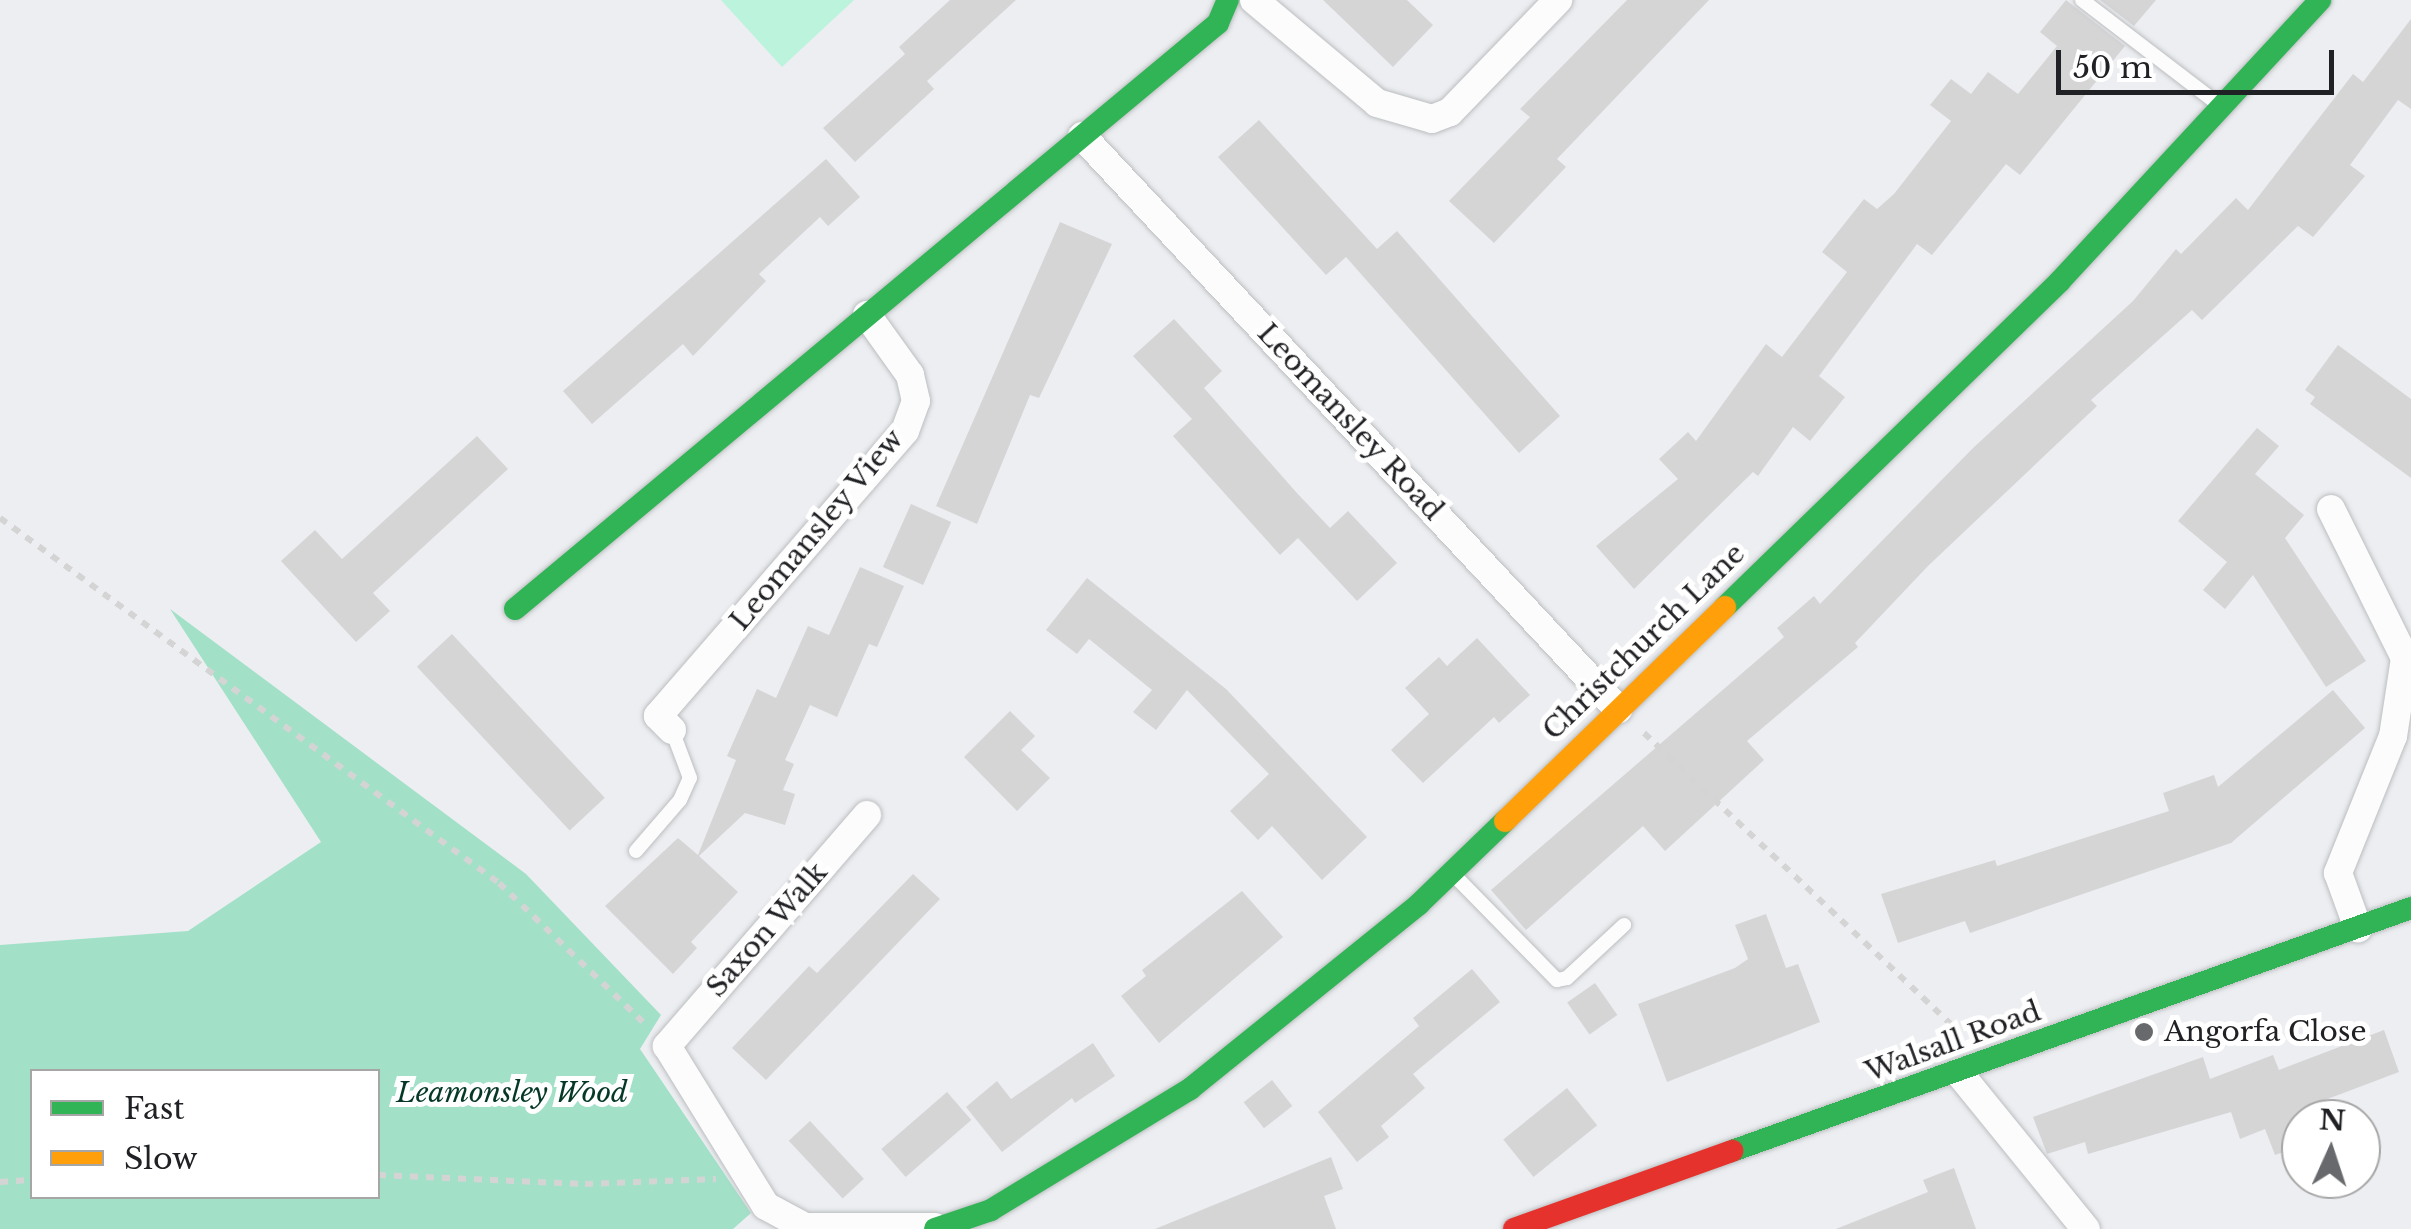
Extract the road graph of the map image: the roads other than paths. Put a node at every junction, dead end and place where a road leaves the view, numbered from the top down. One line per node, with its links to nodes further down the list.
1 (1228, 0): 7 (street)
2 (1254, 0): 3 (street)
3 (1558, 0)
4 (2082, 0): 6 (lane)
5 (2320, 0): 6 (street, Christchurch Lane)
6 (2219, 104): 11 (street, Christchurch Lane)
7 (1082, 136): 8 (street); 11 (street, Leomansley Road)
8 (868, 315): 10 (street); 12 (street, Leomansley View)
9 (2331, 509): 18 (street)
10 (515, 609)
11 (1618, 708): 15 (street, Christchurch Lane)
12 (672, 730): 14 (lane)
13 (867, 815): 20 (street, Saxon Walk)
14 (636, 852)
15 (1451, 872): 17 (lane); 20 (street, Christchurch Lane)
16 (2411, 908): 18 (street, Walsall Road)
17 (1624, 925)
18 (2358, 928): 19 (street, Walsall Road)
19 (1960, 1073): 21 (street, Walsall Road); 22 (street)
20 (935, 1228)
21 (1514, 1229)
22 (2086, 1229)

